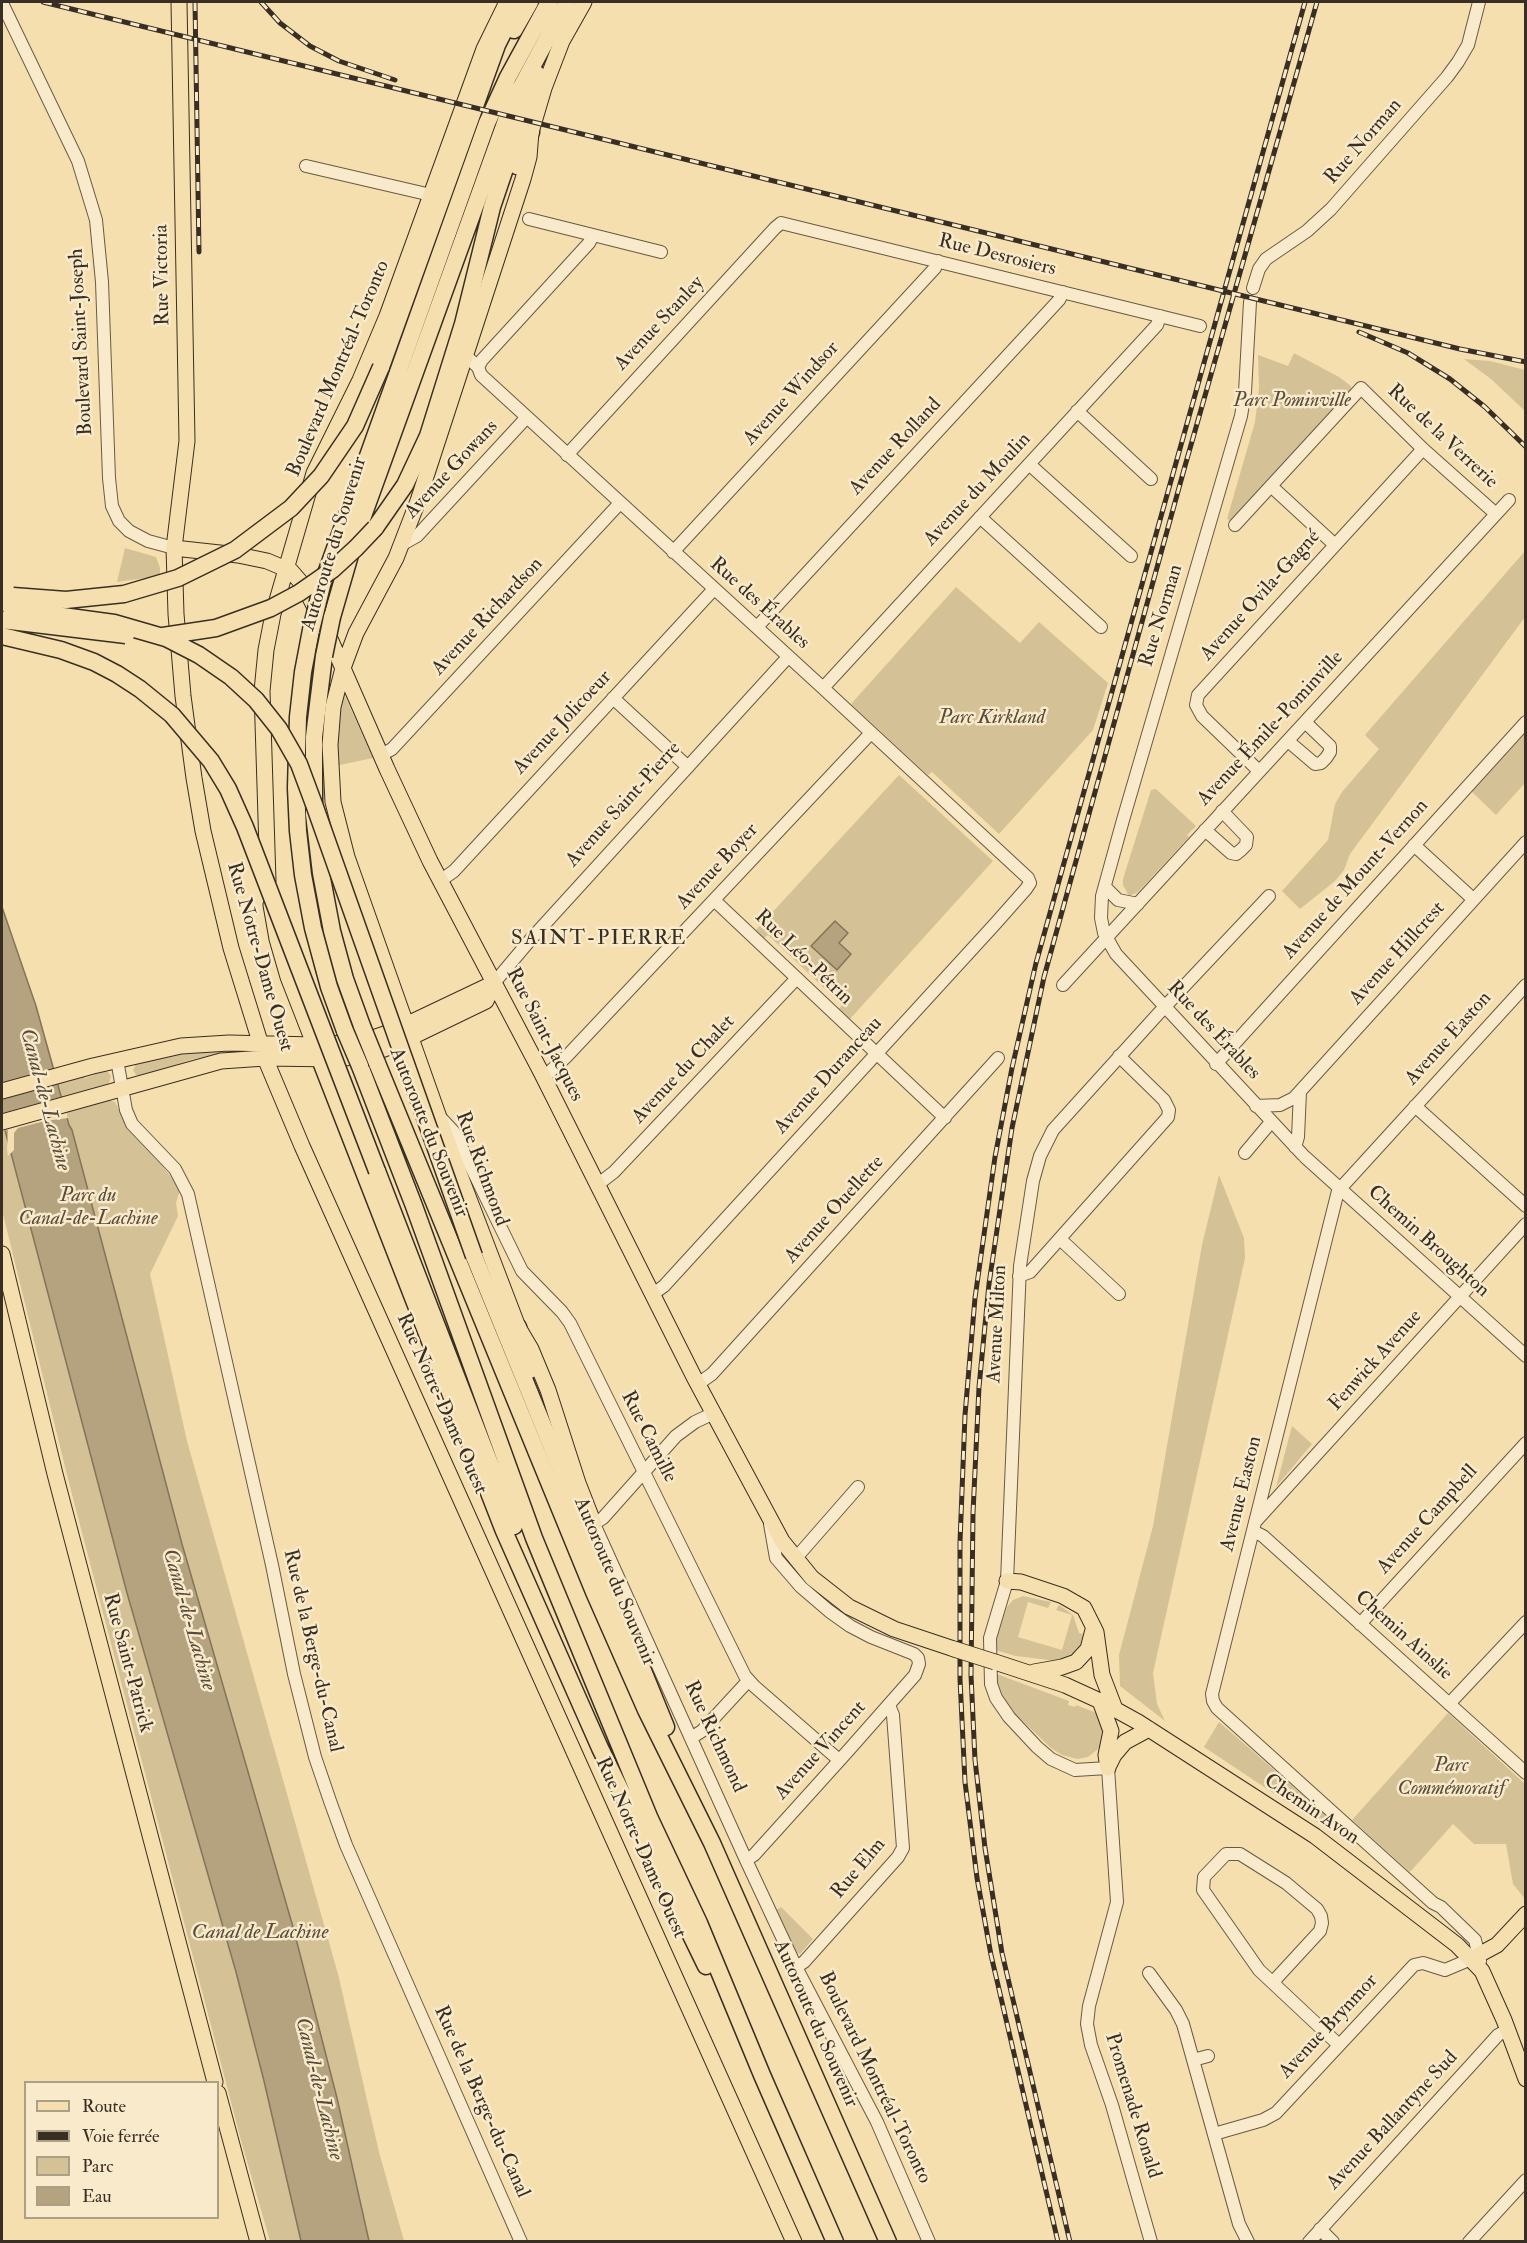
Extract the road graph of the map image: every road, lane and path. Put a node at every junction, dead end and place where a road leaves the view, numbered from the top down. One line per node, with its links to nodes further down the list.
1 (179, 2): 40 (main road, Rue Victoria)
2 (507, 2): 12 (main road, Boulevard Montréal-Toronto)
3 (515, 2): 9 (highway)
4 (530, 2): 9 (highway)
5 (584, 2): 10 (main road)
6 (1479, 2): 19 (street, Rue Norman)
7 (2, 3): 40 (street, Boulevard Saint-Joseph)
8 (558, 6): 18 (highway); 139 (highway, Autoroute du Souvenir, bridge); 151 (highway, Autoroute du Souvenir, bridge)
9 (482, 89): 45 (highway, bridge)
10 (531, 132): 18 (highway); 24 (main road)
11 (306, 166): 12 (street)
12 (431, 195): 43 (main road, Boulevard Montréal-Toronto)
13 (529, 219): 15 (street)
14 (784, 223): 17 (street, Rue Desrosiers); 29 (street, Avenue Stanley)
15 (593, 235): 16 (street); 25 (street)
16 (661, 252)
17 (938, 261): 20 (street, Rue Desrosiers); 41 (street, Avenue Windsor)
18 (473, 288): 47 (highway, bridge)
19 (1253, 288)
20 (1063, 292): 22 (street, Rue Desrosiers); 48 (street, Avenue Rolland)
21 (1250, 302): 68 (street, Rue Norman)
22 (1160, 316): 23 (street, Rue Desrosiers); 26 (street, Avenue du Moulin)
23 (1200, 326)
24 (466, 356): 25 (street, Rue des Érables); 38 (main road)
25 (478, 367): 27 (street, Rue des Érables)
26 (1077, 411): 30 (street, Avenue du Moulin); 31 (street)
27 (527, 417): 29 (street, Rue des Érables); 38 (street, Avenue Gowans)
28 (1423, 448): 32 (street, Rue de la Verrerie); 35 (street, Rue de la Verrerie); 39 (street, Avenue Ovila-Gagné)
29 (567, 455): 34 (street, Rue des Érables)
30 (1029, 464): 36 (street, Avenue du Moulin); 42 (street)
31 (1151, 479)
32 (1271, 486): 37 (street); 39 (street)
33 (1509, 500): 35 (street, Avenue Émile-Pominville)
34 (620, 503): 41 (street, Rue des Érables); 59 (street, Avenue Richardson)
35 (1496, 514): 55 (street, Avenue Émile-Pominville)
36 (980, 517): 49 (street); 53 (street, Avenue du Moulin)
37 (1235, 525)
38 (401, 544): 52 (main road)
39 (1335, 544): 61 (street, Avenue Ovila-Gagné)
40 (174, 548): 43 (main road, Boulevard Saint-Joseph); 80 (main road, Rue Notre-Dame Ouest)
41 (673, 552): 44 (street, Rue des Érables)
42 (1131, 555)
43 (286, 568): 52 (main road, Rue Saint-Jacques); 81 (main road, Boulevard Montréal-Toronto)
44 (714, 589): 48 (street, Rue des Érables); 54 (street, Avenue Jolicoeur)
45 (2, 596)
46 (2, 607): 114 (highway, bridge)
47 (2, 620)
48 (756, 627): 51 (street, Rue des Érables)
49 (1101, 627)
50 (2, 636): 125 (highway, bridge)
51 (788, 657): 53 (street, Rue des Érables); 60 (street, Avenue Saint-Pierre)
52 (343, 668): 59 (main road, Rue Saint-Jacques); 79 (main road)
53 (823, 688): 57 (street, Rue des Érables)
54 (613, 698): 60 (street); 66 (street, Avenue Jolicoeur)
55 (1305, 722): 58 (street, Avenue Émile-Pominville); 58 (street)
56 (1526, 722): 65 (street, Avenue de Mount-Vernon)
57 (870, 734): 67 (street, Rue des Érables); 71 (street, Avenue Boyer)
58 (1288, 741): 61 (street, Avenue Émile-Pominville)
59 (381, 755): 66 (main road, Rue Saint-Jacques)
60 (688, 767): 75 (street, Avenue Saint-Pierre)
61 (1259, 771): 62 (street, Avenue Émile-Pominville)
62 (1222, 811): 63 (street, Avenue Émile-Pominville); 63 (street)
63 (1204, 830): 72 (street, Avenue Émile-Pominville)
64 (1526, 842): 70 (street, Avenue Hillcrest)
65 (1414, 845): 70 (street); 86 (street, Avenue de Mount-Vernon)
66 (440, 881): 75 (main road, Rue Saint-Jacques)
67 (1029, 881): 82 (street, Avenue Duranceau)
68 (1105, 887): 72 (street); 73 (street, Rue Norman)
69 (1269, 896): 78 (street, Avenue Milton)
70 (1473, 899): 90 (street, Avenue Hillcrest)
71 (714, 900): 74 (street, Rue Léo-Pétrin); 87 (street, Avenue Boyer)
72 (1138, 904): 73 (street, Avenue Émile-Pominville)
73 (1106, 938): 76 (street, Avenue Émile-Pominville); 78 (street, Rue des Érables)
74 (796, 979): 82 (street, Rue Léo-Pétrin); 99 (street, Avenue du Chalet)
75 (494, 984): 79 (main road, Avenue Saint-Pierre); 87 (main road, Rue Saint-Jacques)
76 (1063, 985)
77 (1526, 985): 92 (street, Avenue Easton)
78 (1164, 1007): 83 (street, Avenue Milton); 86 (street, Rue des Érables)
79 (410, 1031): 81 (main road, Avenue Saint-Pierre); 93 (main road, Rue Richmond)
80 (263, 1051): 81 (main road, Avenue Saint-Pierre); 85 (main road, Avenue Saint-Pierre); 88 (main road, Avenue Saint-Pierre); 160 (main road, Rue Notre-Dame Ouest)
81 (317, 1052): 125 (highway)
82 (876, 1054): 94 (street, Rue Léo-Pétrin); 106 (street, Avenue Duranceau)
83 (1119, 1056): 103 (street); 105 (street, Avenue Milton)
84 (999, 1058): 94 (street, Avenue Ouellette)
85 (117, 1060): 88 (street, Rue de la Berge-du-Canal); 89 (main road, Avenue Saint-Pierre)
86 (1216, 1064): 91 (street, Rue des Érables)
87 (543, 1078): 99 (main road, Rue Saint-Jacques)
88 (123, 1089): 95 (main road, Avenue Saint-Pierre); 159 (street, Rue de la Berge-du-Canal)
89 (2, 1090)
90 (1300, 1092): 91 (street, Avenue Hillcrest); 97 (street)
91 (1256, 1106): 96 (street, Rue des Érables)
92 (1415, 1106): 100 (street, Avenue Easton); 101 (street)
93 (439, 1115): 109 (main road, Rue Richmond); 115 (street, Rue Camille)
94 (945, 1118): 111 (street, Avenue Ouellette)
95 (2, 1122)
96 (1271, 1122): 97 (street, Rue des Érables); 98 (street)
97 (1301, 1153): 100 (street, Chemin Broughton)
98 (1245, 1154)
99 (597, 1185): 106 (main road, Rue Saint-Jacques)
100 (1340, 1189): 108 (street, Chemin Broughton); 119 (street, Avenue Easton)
101 (1526, 1206)
102 (1526, 1224): 108 (street, Fenwick Avenue)
103 (1060, 1239): 105 (street); 107 (street)
104 (2, 1254): 153 (main road, Rue Saint-Patrick)
105 (1019, 1276): 121 (street, Avenue Milton)
106 (653, 1294): 111 (main road, Rue Saint-Jacques)
107 (1119, 1294)
108 (1460, 1296): 110 (street, Chemin Broughton); 119 (street, Fenwick Avenue)
109 (518, 1327): 114 (highway); 118 (main road, Rue Richmond)
110 (1526, 1356)
111 (698, 1384): 112 (main road, Rue Saint-Jacques)
112 (714, 1413): 115 (street); 117 (main road, Rue Saint-Jacques)
113 (1526, 1443): 124 (street, Avenue Campbell)
114 (553, 1449): 139 (highway)
115 (644, 1472): 118 (street); 129 (street, Rue Camille)
116 (858, 1487): 120 (street)
117 (770, 1520): 120 (main road, Rue Saint-Jacques); 127 (street, Rue Saint-Jacques)
118 (594, 1524): 135 (street, Rue Richmond)
119 (1254, 1527): 124 (street, Chemin Ainslie); 142 (street, Avenue Easton)
120 (795, 1559): 126 (main road, Rue Saint-Jacques, bridge)
121 (1007, 1581): 122 (main road); 137 (street, Avenue Milton)
122 (1092, 1621): 128 (main road); 133 (main road)
123 (1526, 1622): 132 (street)
124 (1360, 1624): 132 (street, Chemin Ainslie)
125 (562, 1657): 151 (highway)
126 (995, 1662): 128 (main road, Chemin Avon)
127 (919, 1664): 131 (street, Avenue Vincent)
128 (1032, 1672): 130 (main road, Chemin Avon)
129 (748, 1681): 135 (street); 136 (street, Rue Camille)
130 (1100, 1701): 133 (main road, Chemin Avon); 137 (main road)
131 (889, 1704): 136 (street, Avenue Vincent); 143 (street, Rue Elm)
132 (1449, 1704): 138 (street, Chemin Ainslie)
133 (1115, 1709): 134 (main road, Chemin Avon)
134 (1149, 1729): 137 (main road); 142 (main road, Chemin Avon)
135 (691, 1738): 140 (street, Rue Richmond)
136 (839, 1760): 140 (street, Avenue Vincent)
137 (1108, 1768): 164 (street, Promenade Ronald)
138 (1524, 1769)
139 (711, 1843): 162 (highway, Autoroute du Souvenir)
140 (746, 1860): 143 (street, Rue Richmond)
141 (1526, 1914): 142 (main road)
142 (1474, 1957): 146 (main road, Chemin Avon); 147 (street, Avenue Brynmor)
143 (796, 1967): 163 (street, Boulevard Montréal-Toronto)
144 (1149, 1973): 150 (street)
145 (1273, 1982): 145 (street); 147 (street)
146 (1508, 2030): 149 (main road, Chemin Avon); 157 (street, Avenue Ballantyne Sud)
147 (1339, 2045): 155 (street, Avenue Brynmor)
148 (1208, 2056): 150 (street)
149 (1522, 2056): 152 (main road, Chemin Avon)
150 (1193, 2060): 155 (street)
151 (762, 2075): 161 (highway, Autoroute du Souvenir)
152 (1526, 2079)
153 (215, 2081)
154 (219, 2097): 158 (main road)
155 (1214, 2134): 165 (street)
156 (1526, 2180): 168 (street)
157 (1320, 2229): 166 (street, Avenue Ballantyne Sud); 167 (street)
158 (258, 2241)
159 (521, 2241)
160 (794, 2241)
161 (835, 2241)
162 (888, 2241)
163 (929, 2241)
164 (1152, 2241)
165 (1248, 2241)
166 (1309, 2241)
167 (1333, 2241)
168 (1469, 2241)

